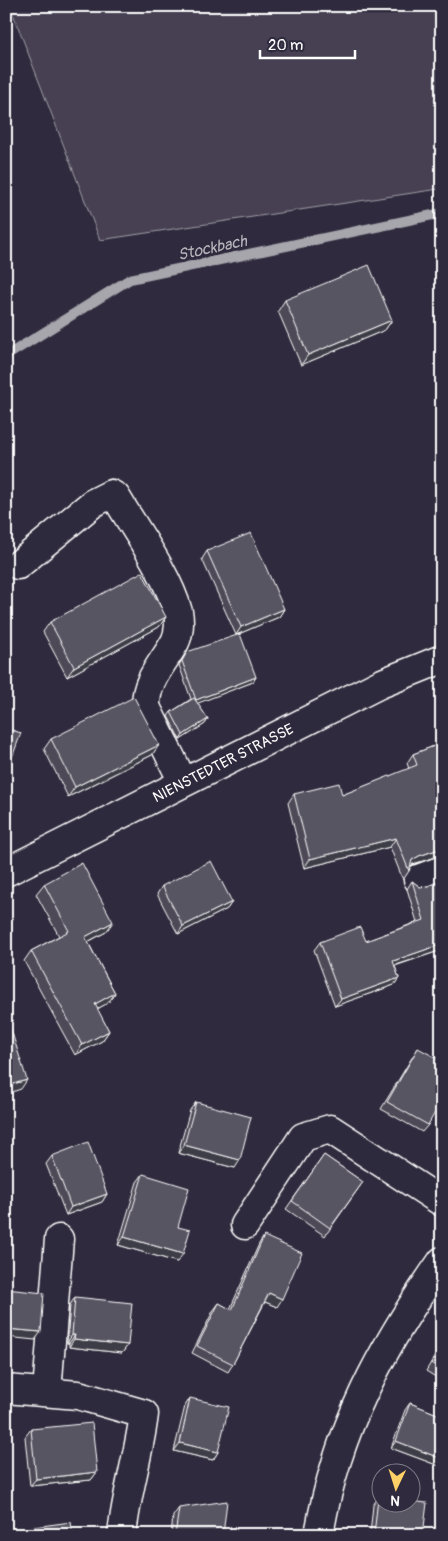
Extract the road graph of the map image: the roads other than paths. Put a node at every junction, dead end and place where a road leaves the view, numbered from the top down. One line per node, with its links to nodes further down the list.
1 (18, 564): 3 (street)
2 (442, 659): 3 (street, NIENSTEDTER STRASSE)
3 (183, 782): 4 (street, NIENSTEDTER STRASSE)
4 (6, 872)
5 (442, 1202): 6 (street)
6 (245, 1225)
7 (59, 1239): 10 (street)
8 (442, 1261): 12 (street)
9 (6, 1389): 10 (street)
10 (47, 1392): 11 (street)
11 (122, 1535)
12 (319, 1535)

